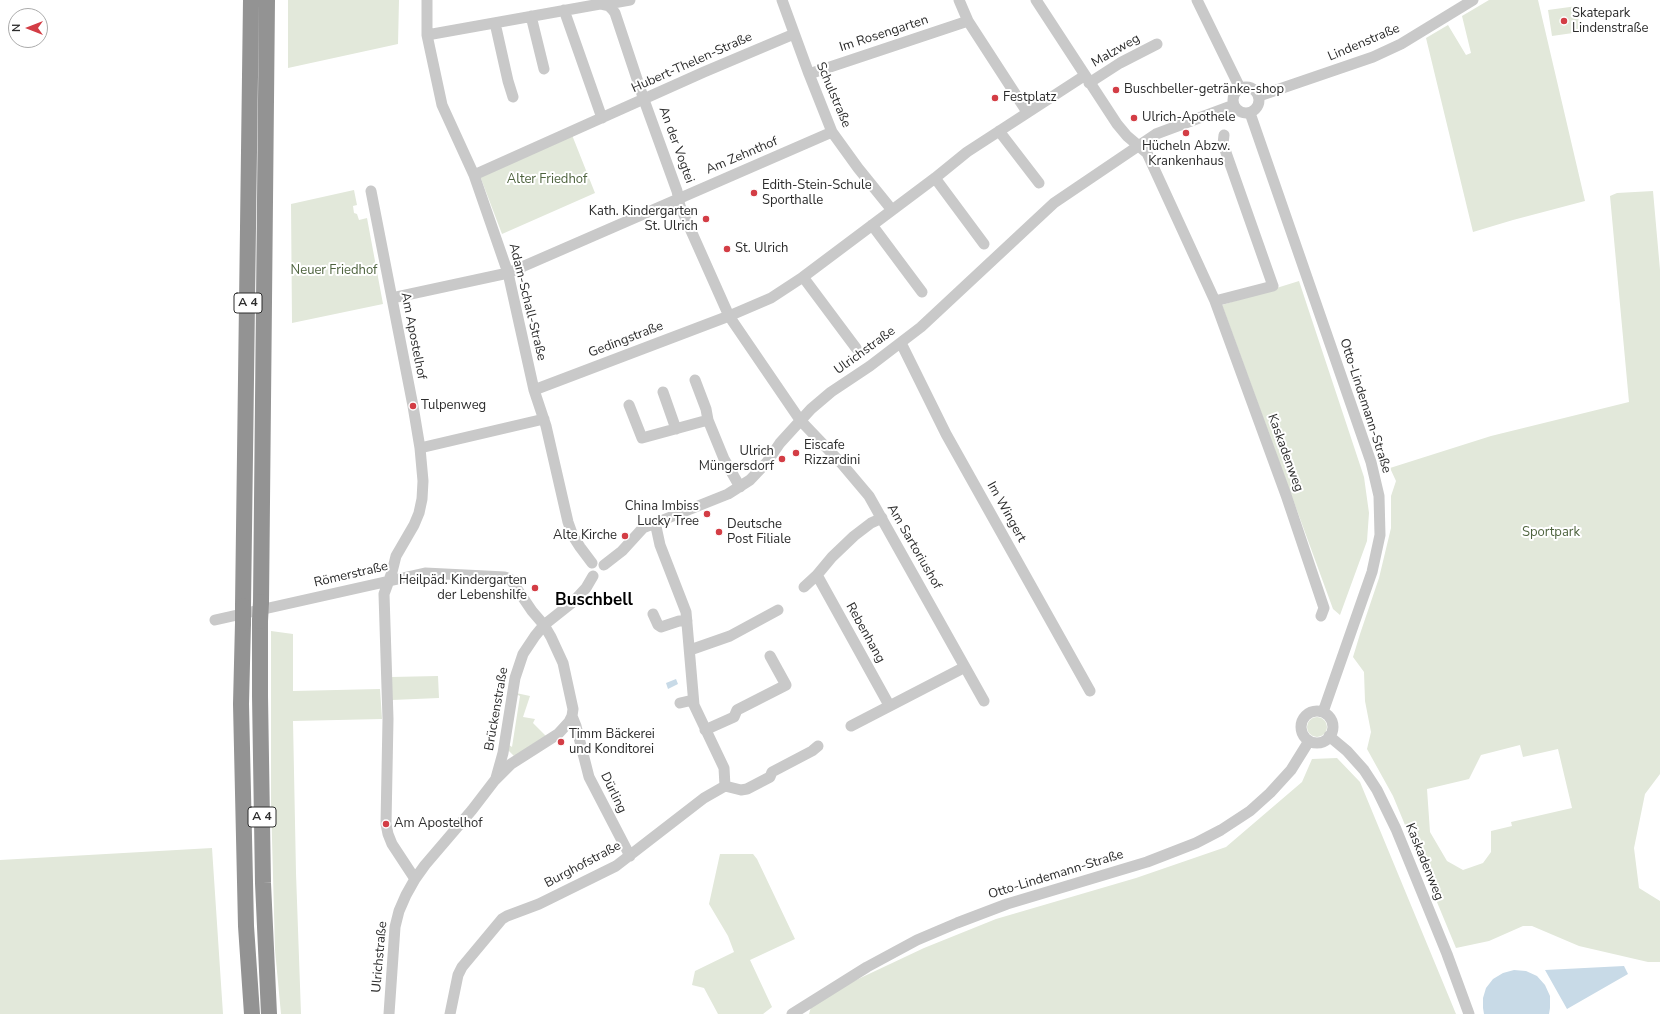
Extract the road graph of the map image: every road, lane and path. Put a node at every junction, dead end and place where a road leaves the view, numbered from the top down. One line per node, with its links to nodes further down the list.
1 (251, 0): 95 (highway, A 4, bridge)
2 (267, 0): 96 (highway, A 4, bridge)
3 (427, 0): 16 (street, Adam-Schall-Straße)
4 (630, 0): 10 (street)
5 (782, 0): 15 (street, Schulstraße)
6 (959, 0): 13 (street)
7 (1036, 0): 20 (street, Kaskadenweg)
8 (1198, 0): 21 (street)
9 (1473, 0): 22 (street, Lindenstraße)
10 (611, 5): 11 (street); 24 (street, An der Vogtei)
11 (564, 10): 12 (street); 28 (street)
12 (531, 16): 14 (street); 18 (street)
13 (968, 21): 19 (street, Im Rosengarten); 26 (street)
14 (495, 23): 16 (street); 23 (street)
15 (794, 34): 19 (street, Schulstraße); 24 (street, Hubert-Thelen-Straße)
16 (427, 35): 33 (street, Adam-Schall-Straße)
17 (1157, 44): 20 (street, Malzweg)
18 (544, 68)
19 (809, 74): 30 (street, Schulstraße)
20 (1087, 79): 26 (street, Malzweg); 32 (street, Kaskadenweg)
21 (1240, 88): 22 (street); 25 (street)
22 (1259, 96): 27 (street)
23 (513, 97)
24 (644, 100): 28 (street, Hubert-Thelen-Straße); 37 (street, An der Vogtei)
25 (1234, 105): 27 (street); 32 (street)
26 (1027, 112): 29 (street, Malzweg)
27 (1250, 113): 81 (street, Otto-Lindemann-Straße)
28 (602, 118): 33 (street, Hubert-Thelen-Straße)
29 (999, 131): 34 (street, Malzweg); 35 (street)
30 (832, 132): 37 (street, Am Zehnthof); 38 (street, Schulstraße)
31 (1224, 134): 45 (street)
32 (1138, 145): 45 (street, Kaskadenweg); 47 (street, Ulrichstraße)
33 (474, 176): 41 (street, Adam-Schall-Straße)
34 (935, 178): 38 (street, Malzweg); 40 (street)
35 (1039, 183)
36 (371, 191): 44 (street, Am Apostelhof)
37 (679, 198): 41 (street, Am Zehnthof); 46 (street, An der Vogtei)
38 (892, 210): 39 (street, Gedingstraße)
39 (872, 225): 42 (street, Gedingstraße); 43 (street)
40 (984, 244)
41 (508, 273): 44 (street, Am Zehnthof); 50 (street, Adam-Schall-Straße)
42 (803, 277): 46 (street, Gedingstraße); 48 (street)
43 (922, 292)
44 (392, 298): 57 (street, Am Apostelhof)
45 (1215, 301): 69 (street, Kaskadenweg)
46 (729, 316): 50 (street, Gedingstraße); 55 (street, An der Vogtei)
47 (900, 343): 55 (street, Ulrichstraße); 76 (street, Im Wingert)
48 (856, 348)
49 (695, 380): 54 (street)
50 (534, 390): 53 (street, Adam-Schall-Straße)
51 (663, 392): 56 (street)
52 (629, 405): 56 (street)
53 (544, 418): 57 (street); 61 (street, Adam-Schall-Straße)
54 (708, 420): 56 (street); 58 (street)
55 (800, 420): 58 (street, Ulrichstraße); 59 (street, Am Sartoriushof)
56 (676, 429)
57 (420, 448): 65 (street, Am Apostelhof)
58 (740, 487): 60 (street, Ulrichstraße)
59 (882, 518): 63 (street); 75 (street, Am Sartoriushof)
60 (655, 522): 62 (street, Ulrichstraße); 71 (street)
61 (592, 563): 62 (street); 64 (street)
62 (604, 565): 64 (street)
63 (817, 575): 66 (street); 80 (street, Rebenhang)
64 (593, 576): 72 (street)
65 (388, 582): 70 (street, Römerstraße); 72 (street, Römerstraße); 93 (street, Am Apostelhof)
66 (804, 587)
67 (778, 610): 73 (street)
68 (653, 614): 71 (street)
69 (1321, 616)
70 (215, 620)
71 (687, 621): 73 (street)
72 (544, 625): 82 (street); 88 (street, Brückenstraße)
73 (690, 650): 77 (street)
74 (770, 656): 84 (street)
75 (965, 667): 78 (street, Am Sartoriushof); 80 (street)
76 (1090, 692)
77 (693, 700): 79 (street); 84 (street)
78 (984, 701)
79 (680, 703)
80 (889, 705): 83 (street)
81 (1324, 712): 85 (street); 86 (street)
82 (572, 716): 89 (street, Ulrichstraße); 92 (street, Dürling)
83 (851, 726)
84 (705, 730): 91 (street)
85 (1329, 736): 86 (street); 99 (street, Kaskadenweg)
86 (1309, 741): 98 (street, Otto-Lindemann-Straße)
87 (818, 746): 91 (street)
88 (503, 754): 89 (street); 90 (street, Brückenstraße)
89 (518, 760): 90 (street, Ulrichstraße)
90 (495, 780): 93 (street, Ulrichstraße)
91 (725, 786): 92 (street, Burghofstraße)
92 (630, 856): 97 (street, Burghofstraße)
93 (415, 879): 94 (street, Ulrichstraße)
94 (390, 1010)
95 (252, 1014)
96 (269, 1014)
97 (450, 1014)
98 (792, 1014)
99 (1469, 1014)

